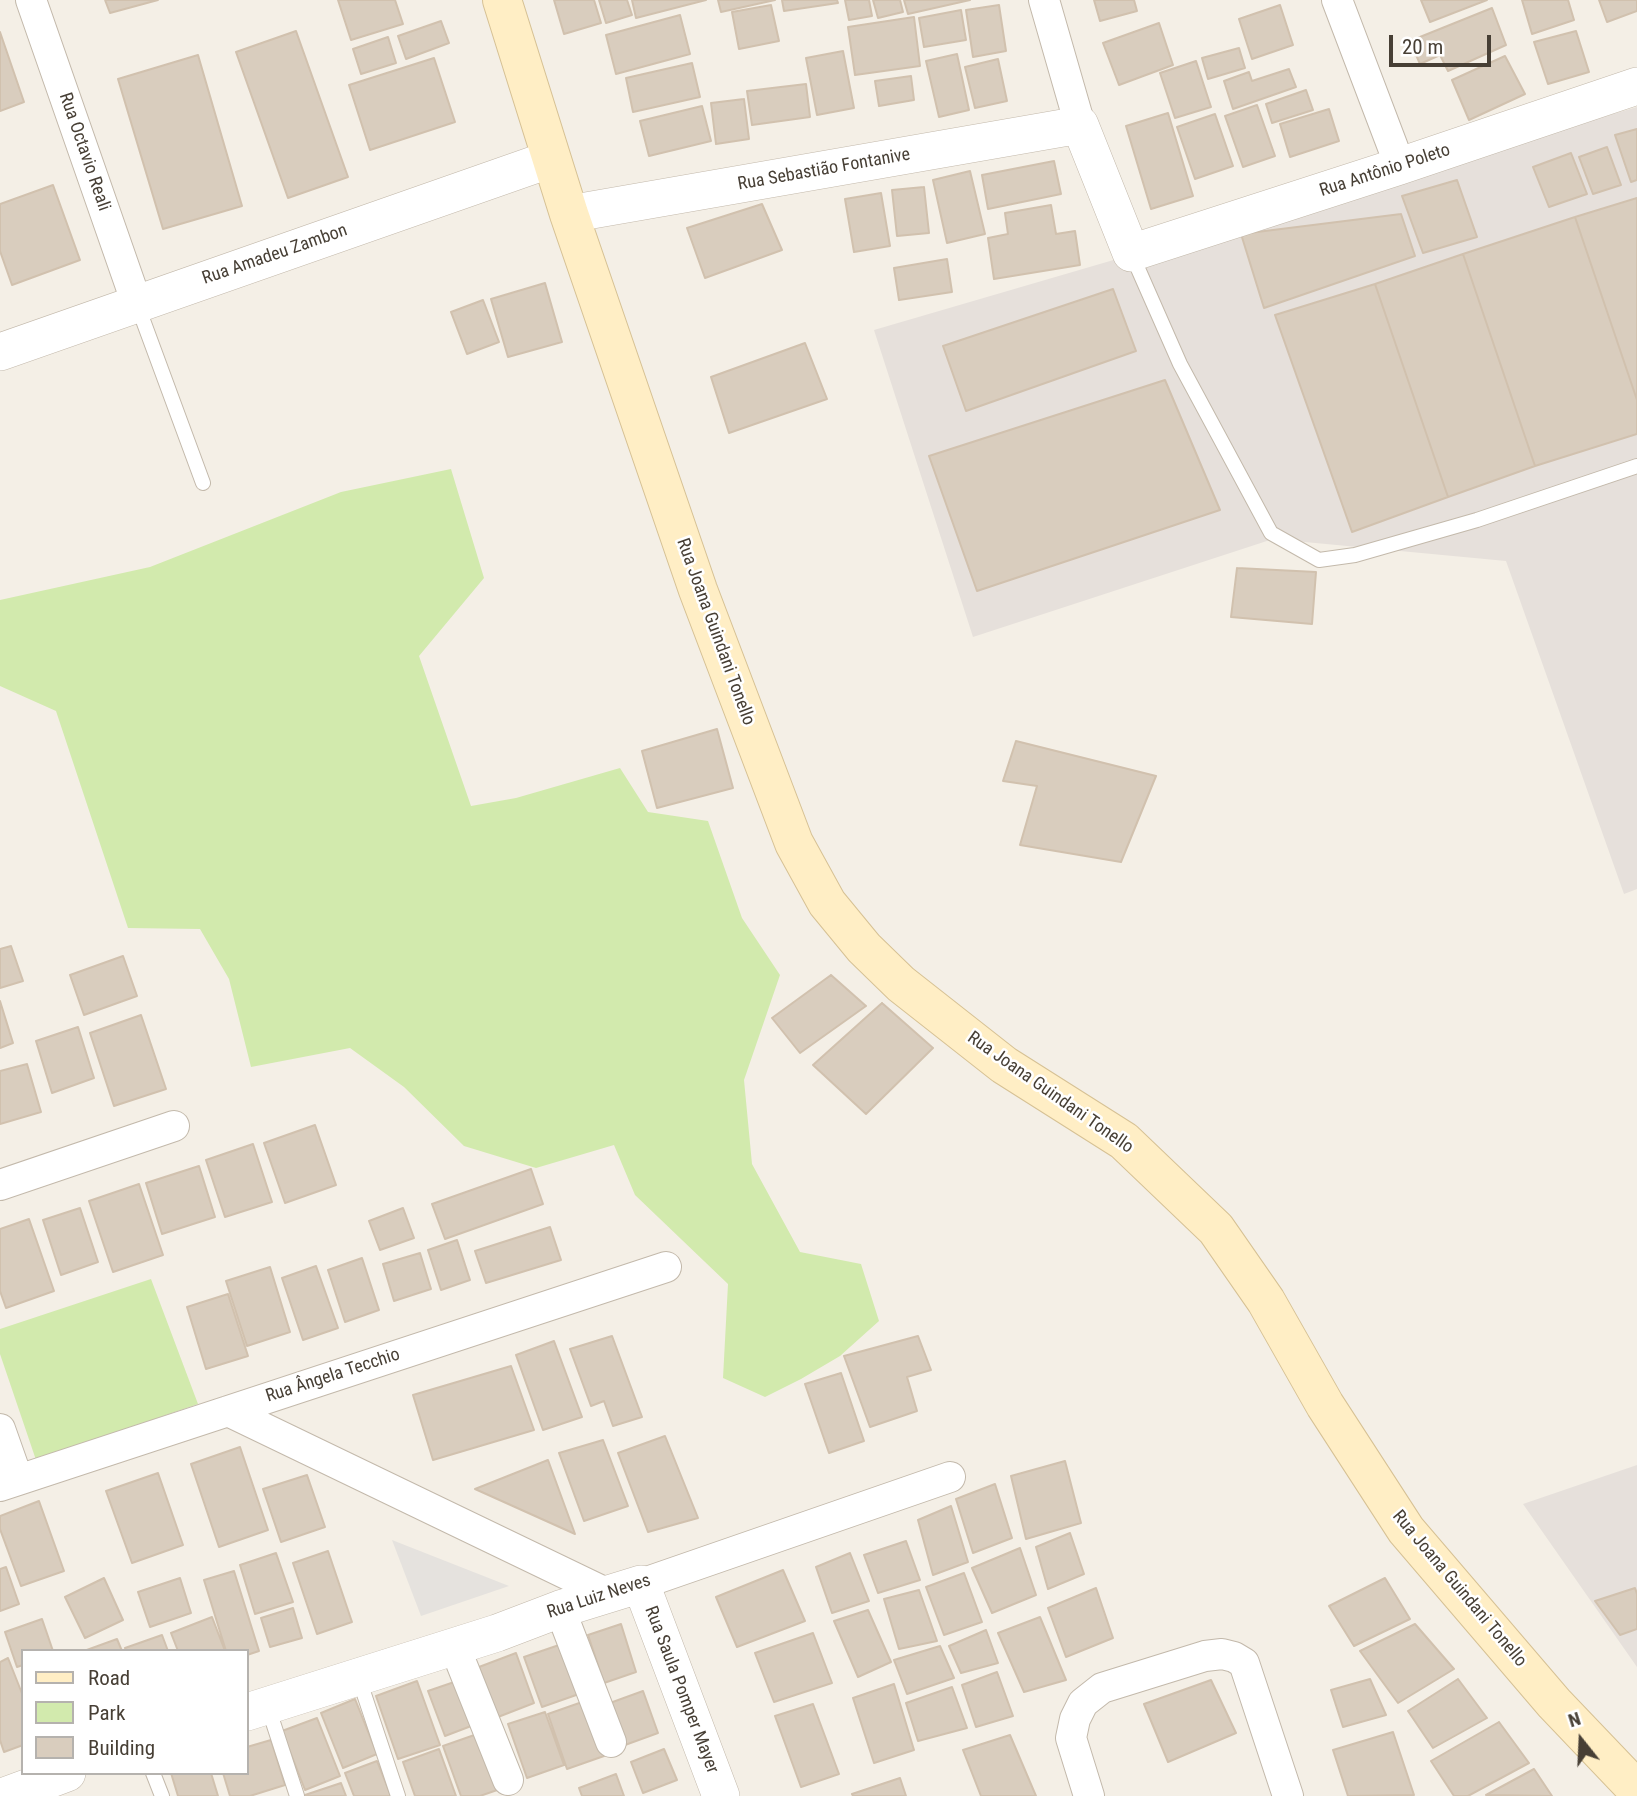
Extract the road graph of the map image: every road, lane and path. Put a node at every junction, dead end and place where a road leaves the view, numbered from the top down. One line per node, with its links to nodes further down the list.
1 (31, 0): 11 (street, Rua Octavio Reali)
2 (502, 0): 7 (main road, Rua Joana Guindani Tonello)
3 (1044, 0): 6 (street)
4 (1336, 0): 8 (street)
5 (1637, 86): 8 (street, Rua Antônio Poleto)
6 (1080, 125): 9 (street, Rua Sebastião Fontanive); 10 (street)
7 (551, 159): 9 (main road, Rua Joana Guindani Tonello); 11 (street, Rua Amadeu Zambon)
8 (1400, 166): 10 (street, Rua Antônio Poleto)
9 (569, 214): 32 (main road, Rua Joana Guindani Tonello)
10 (1131, 253): 13 (lane)
11 (137, 304): 12 (street, Rua Amadeu Zambon); 14 (lane)
12 (0, 352)
13 (1637, 466)
14 (203, 483)
15 (174, 1126): 16 (street)
16 (0, 1185)
17 (666, 1266): 18 (street, Rua Ângela Tecchio)
18 (228, 1411): 21 (street, Rua Ângela Tecchio); 22 (street)
19 (0, 1429): 21 (street)
20 (950, 1477): 22 (street, Rua Luiz Neves)
21 (9, 1483)
22 (624, 1589): 23 (street, Rua Luiz Neves); 37 (street, Rua Saula Pomper Mayer)
23 (560, 1609): 24 (street, Rua Luiz Neves); 27 (street)
24 (454, 1645): 25 (street, Rua Luiz Neves); 30 (street)
25 (358, 1675): 26 (street, Rua Luiz Neves); 36 (lane)
26 (257, 1709): 35 (lane)
27 (611, 1742)
28 (63, 1775): 33 (street)
29 (154, 1775): 34 (lane)
30 (508, 1780)
31 (1284, 1785): 38 (street)
32 (1637, 1790)
33 (10, 1795)
34 (162, 1796)
35 (297, 1796)
36 (398, 1796)
37 (721, 1796)
38 (1089, 1796)

